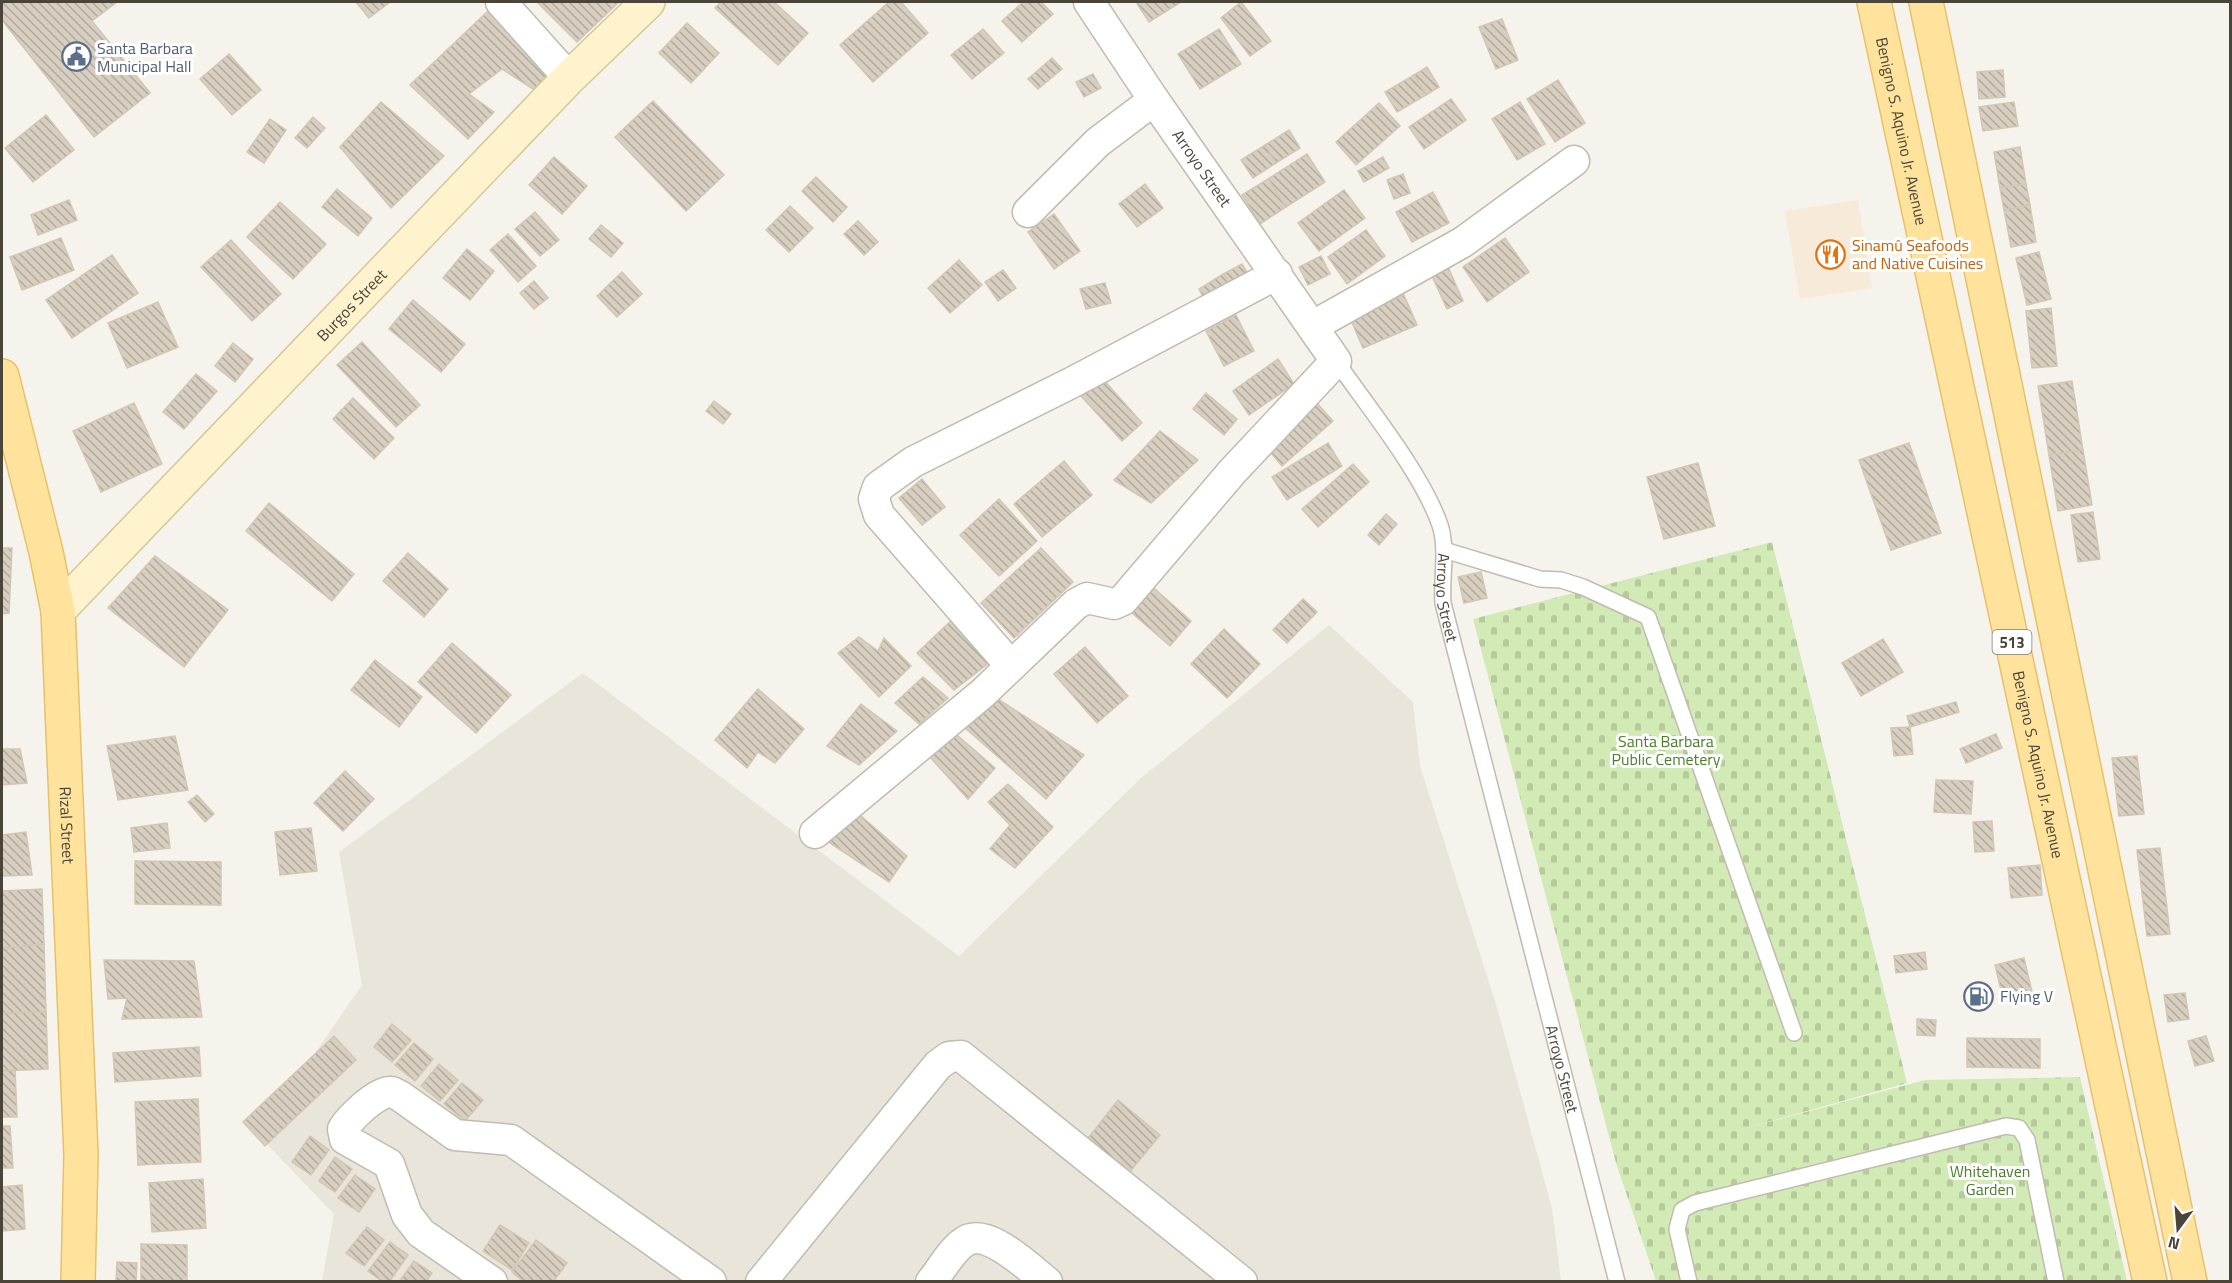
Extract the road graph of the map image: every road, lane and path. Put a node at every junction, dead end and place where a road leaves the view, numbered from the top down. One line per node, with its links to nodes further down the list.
1 (501, 2): 6 (street)
2 (648, 2): 6 (street, Burgos Street)
3 (1089, 2): 7 (street, Arroyo Street)
4 (1874, 2): 29 (main road, Benigno S. Aquino Jr. Avenue / 513)
5 (1926, 2): 30 (main road, 513)
6 (569, 78): 15 (street, Burgos Street)
7 (1154, 100): 9 (street); 10 (street, Arroyo Street)
8 (1574, 161): 11 (street)
9 (1028, 212)
10 (1277, 274): 11 (street, Arroyo Street); 16 (street)
11 (1313, 326): 12 (street, Arroyo Street)
12 (1336, 361): 14 (lane, Arroyo Street); 16 (street)
13 (2, 376): 15 (main road, Rizal Street)
14 (1444, 550): 18 (lane); 26 (lane, Arroyo Street)
15 (58, 611): 20 (main road, Rizal Street)
16 (1011, 666): 17 (street)
17 (815, 833)
18 (1794, 1033)
19 (700, 1278): 21 (street)
20 (74, 1281)
21 (492, 1281)
22 (761, 1281): 25 (street)
23 (931, 1281): 24 (street)
24 (1047, 1281)
25 (1242, 1281)
26 (1617, 1281)
27 (1689, 1281): 28 (lane)
28 (2056, 1281)
29 (2150, 1281)
30 (2190, 1281)

